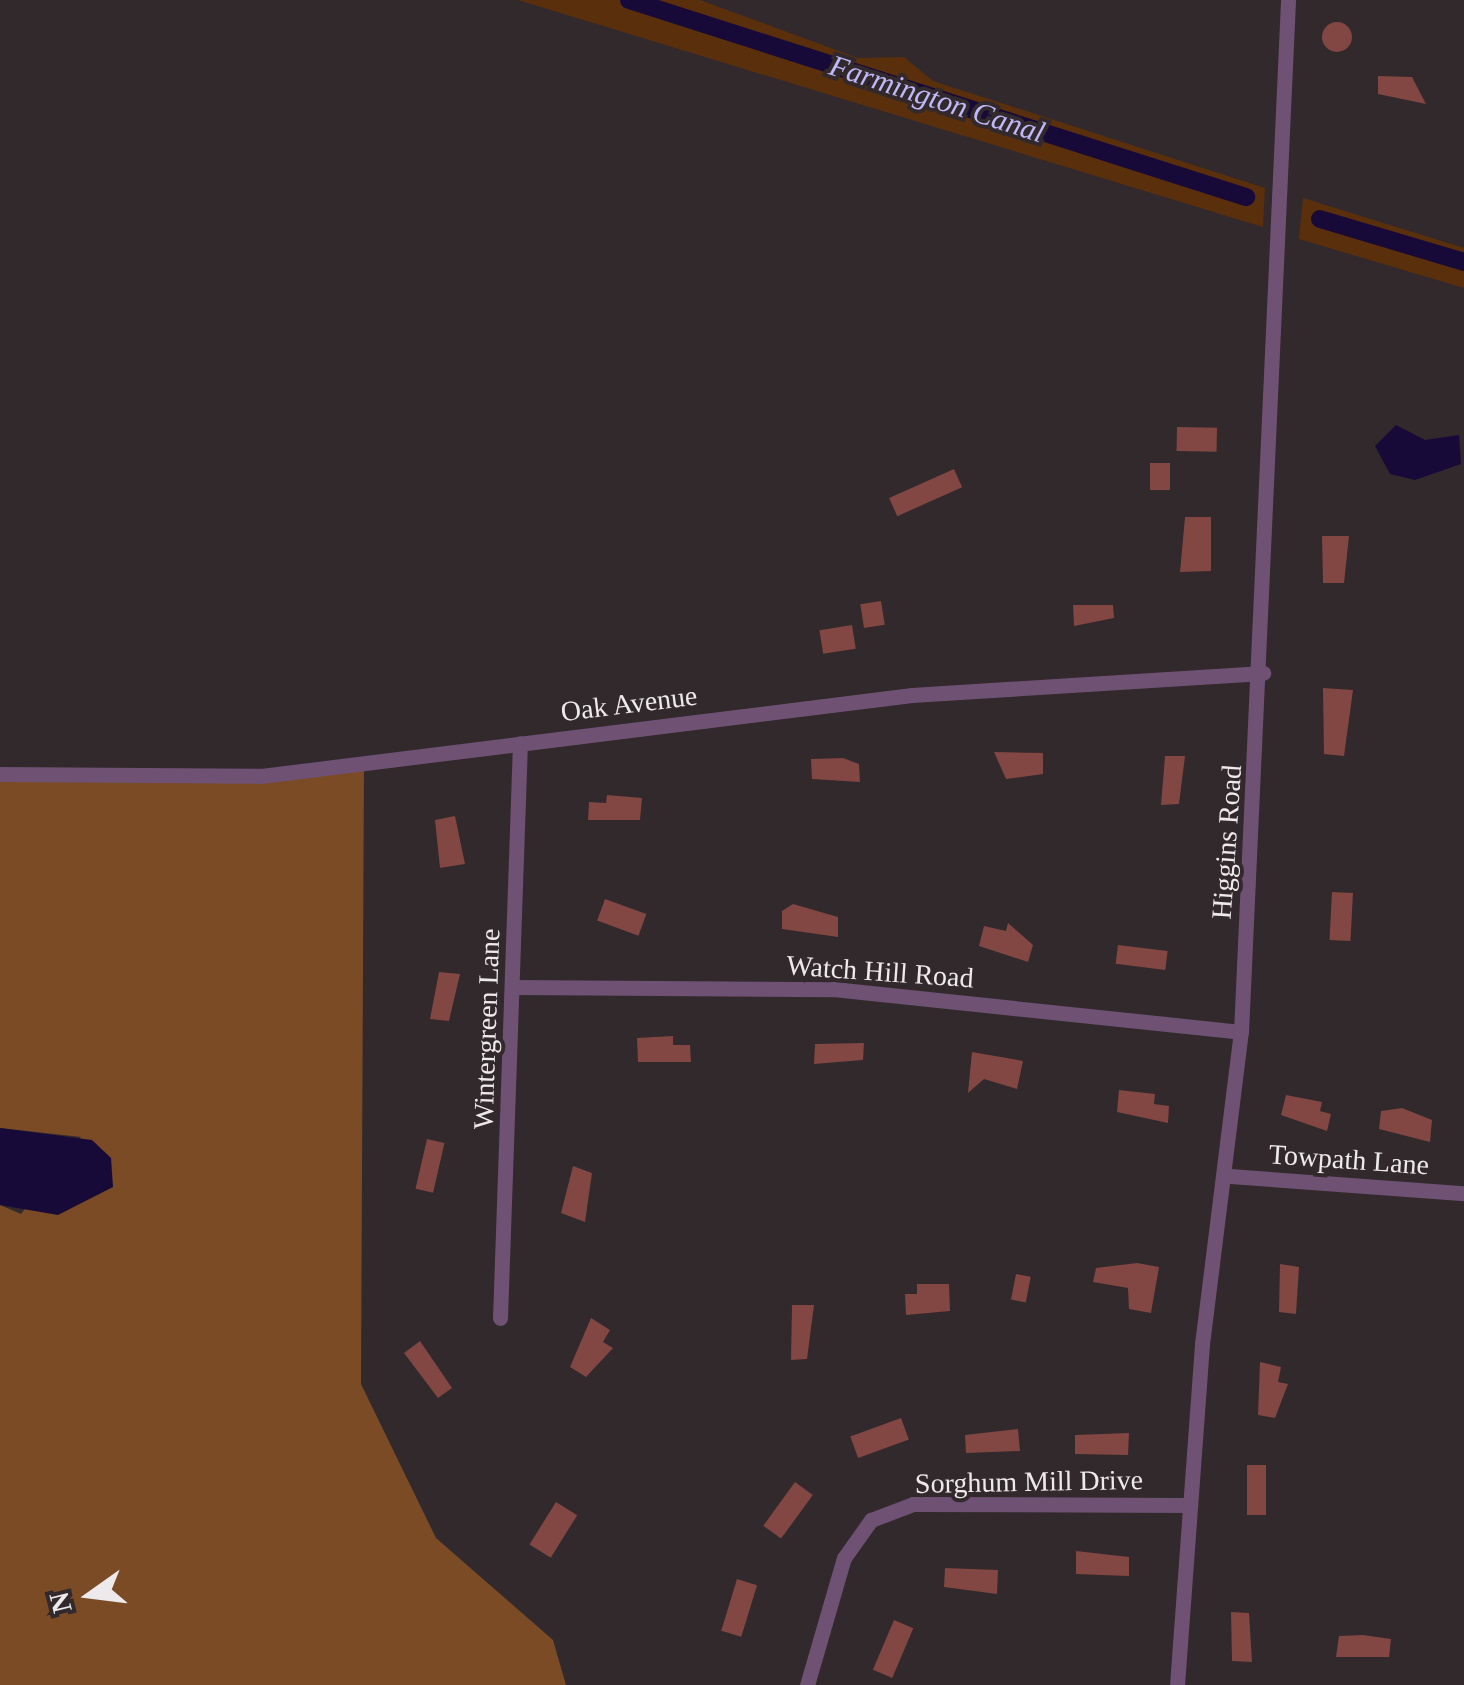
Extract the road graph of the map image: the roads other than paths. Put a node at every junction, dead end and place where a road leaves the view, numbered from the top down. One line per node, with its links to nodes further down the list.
1 (1288, 0): 2 (street, Higgins Road)
2 (1263, 673): 3 (street, Oak Avenue); 6 (street, Higgins Road)
3 (520, 742): 4 (street, Oak Avenue); 5 (street, Wintergreen Lane)
4 (0, 774)
5 (514, 987): 6 (street, Watch Hill Road); 9 (street, Wintergreen Lane)
6 (1240, 1032): 7 (street, Higgins Road)
7 (1230, 1176): 8 (street, Towpath Lane); 10 (street, Higgins Road)
8 (1464, 1193)
9 (500, 1318)
10 (1188, 1505): 11 (street, Sorghum Mill Drive); 12 (street, Higgins Road)
11 (807, 1685)
12 (1177, 1685)

